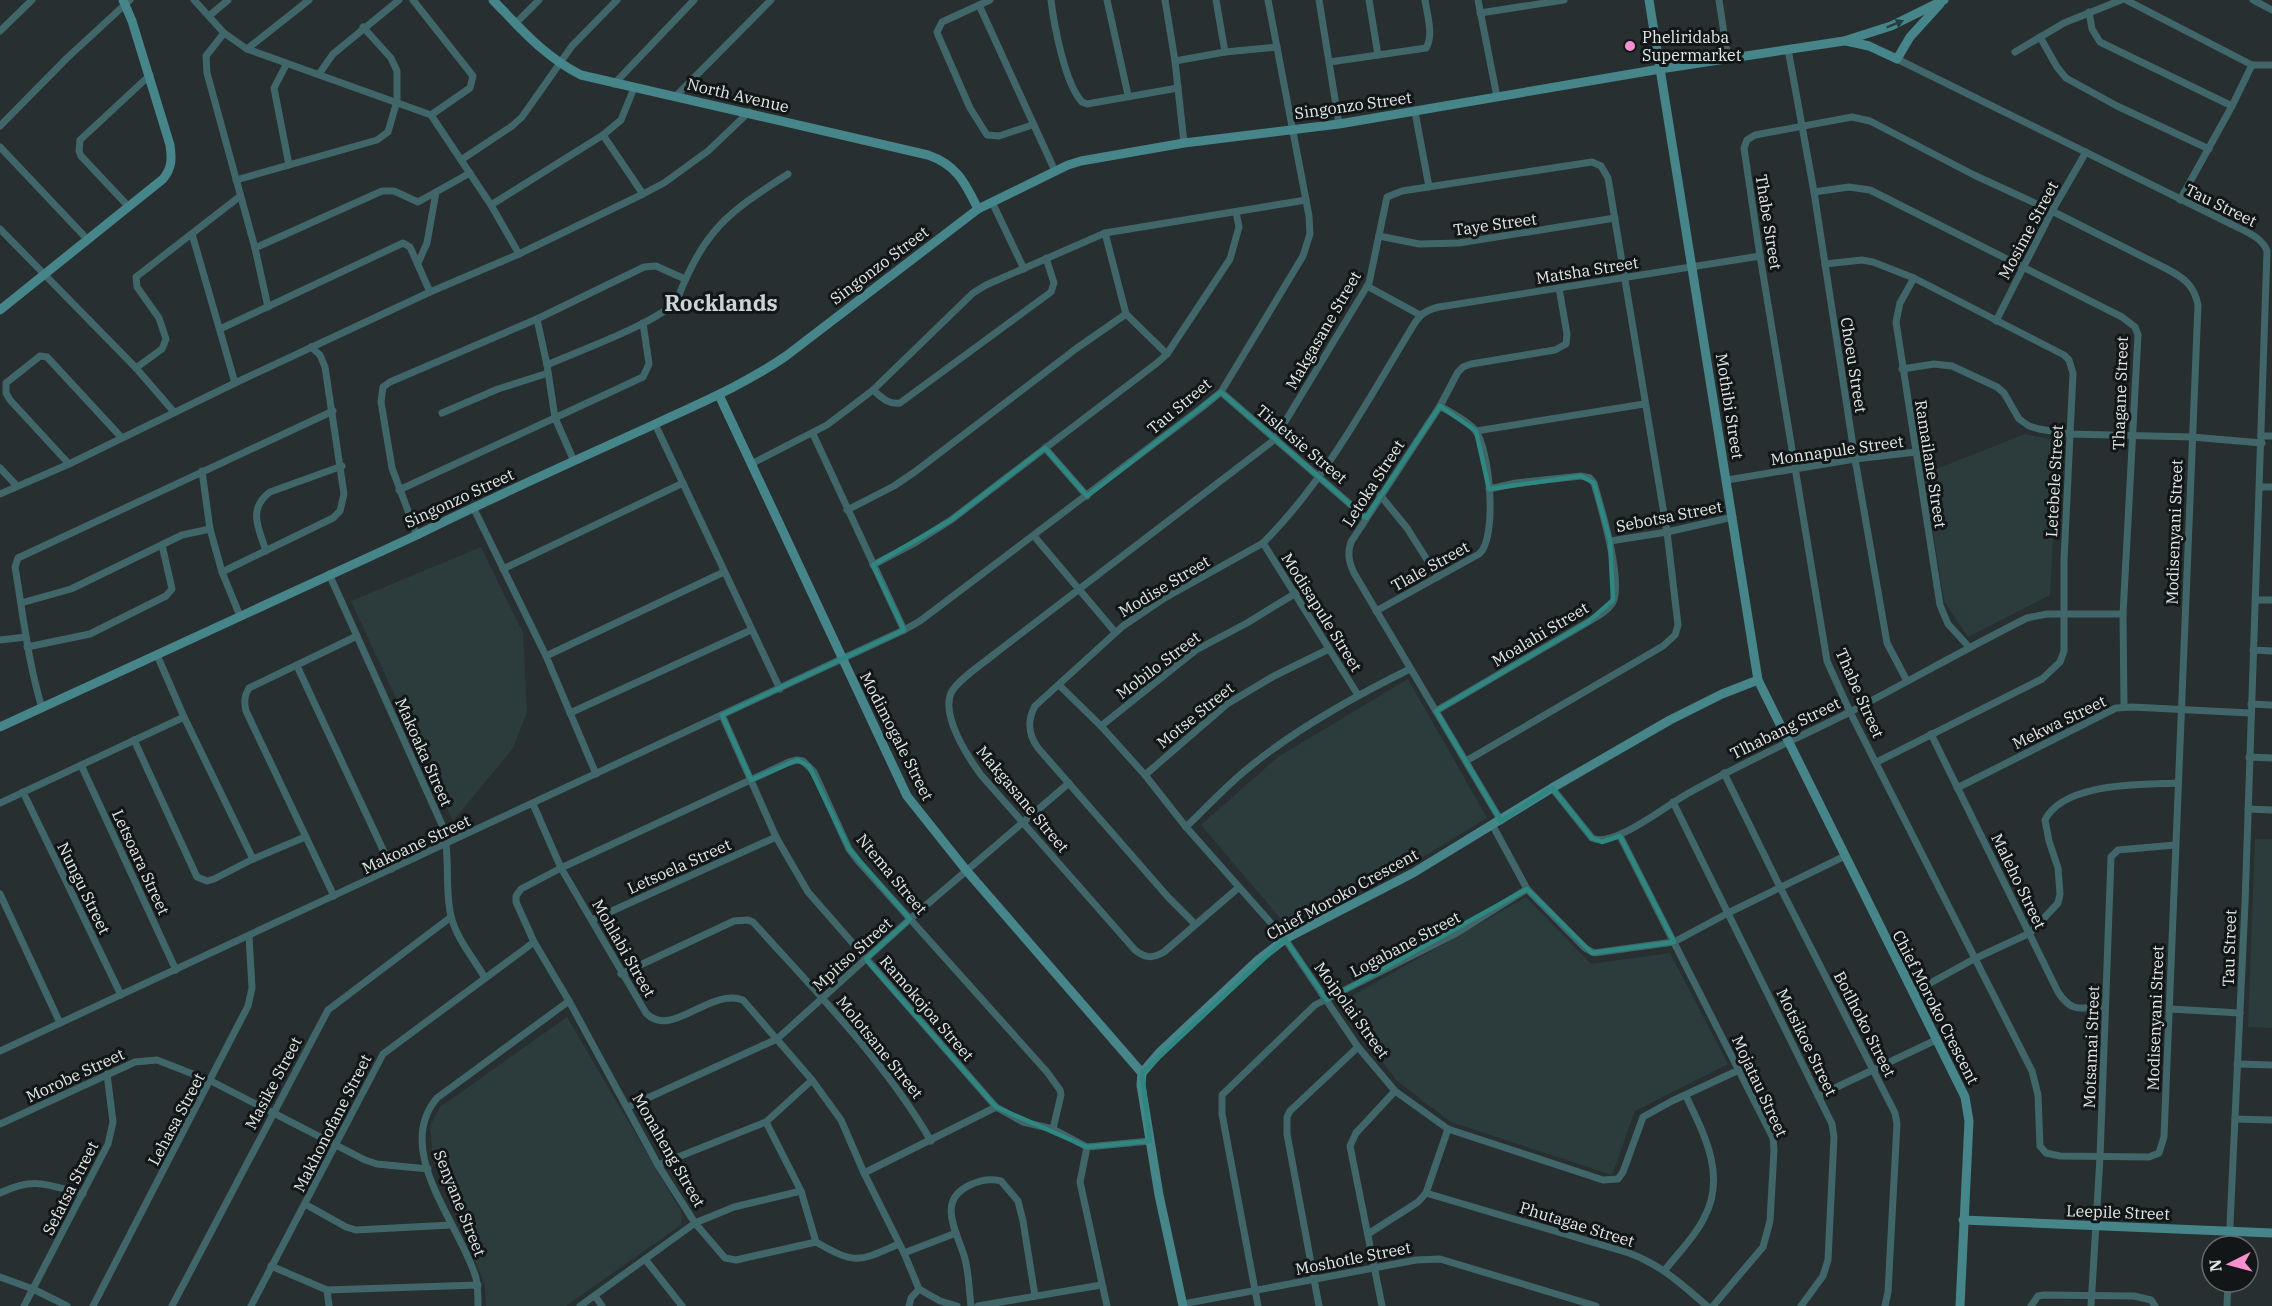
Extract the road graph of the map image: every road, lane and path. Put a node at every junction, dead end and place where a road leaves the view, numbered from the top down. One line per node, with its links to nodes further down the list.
1 (32, 0): 38 (street)
2 (194, 0): 35 (street)
3 (228, 0): 35 (street)
4 (309, 0): 44 (street)
5 (399, 0): 37 (street)
6 (413, 0): 69 (street)
7 (493, 0): 36 (street, North Avenue)
8 (539, 0): 36 (street)
9 (617, 0): 52 (street)
10 (694, 0): 59 (street)
11 (771, 0): 63 (street)
12 (990, 0): 31 (street)
13 (1051, 0): 62 (street)
14 (1107, 0): 62 (street)
15 (1165, 0): 50 (street)
16 (1216, 0): 46 (street)
17 (1268, 0): 42 (street, Tau Street)
18 (1319, 0): 51 (street)
19 (1369, 0): 47 (street)
20 (1425, 0): 47 (street)
21 (1478, 0): 34 (street)
22 (1564, 0): 30 (street)
23 (1649, 0): 56 (street, Mothibi Street)
24 (1719, 0): 49 (street)
25 (1943, 0): 41 (street, Singonzo Street, one-way to 25); 48 (street, Singonzo Street)
26 (2121, 0): 33 (street)
27 (2126, 0): 54 (street)
28 (2253, 0): 32 (street)
29 (126, 1): 58 (street); 72 (street)
30 (1530, 3): 34 (street)
31 (979, 5): 70 (street); 70 (street)
32 (2272, 10)
33 (2089, 12): 40 (street); 66 (street)
34 (1480, 13): 64 (street)
35 (209, 16): 39 (street)
36 (516, 23): 52 (street, North Avenue)
37 (363, 27): 57 (street); 65 (street)
38 (0, 31)
39 (224, 33): 44 (street); 85 (street)
40 (2040, 37): 45 (street); 78 (street)
41 (1844, 41): 43 (street, Singonzo Street); 48 (street, Singonzo Street)
42 (1277, 47): 46 (street); 74 (street, Tau Street)
43 (1788, 49): 49 (street, Singonzo Street); 73 (street, Choeu Street)
44 (246, 50): 53 (street)
45 (2015, 51)
46 (1225, 52): 50 (street)
47 (1378, 55): 51 (street)
48 (1897, 59): 79 (street, Tau Street)
49 (1728, 60): 56 (street, Singonzo Street)
50 (1175, 61): 61 (street)
51 (1330, 62): 71 (street)
52 (560, 64): 59 (street, North Avenue); 80 (street)
53 (286, 65): 57 (street); 81 (street)
54 (2252, 65): 55 (street); 66 (street)
55 (2272, 65)
56 (1660, 69): 64 (street, Singonzo Street); 111 (street, Mothibi Street)
57 (319, 74): 65 (street)
58 (150, 75): 95 (street); 95 (street)
59 (614, 84): 60 (street, North Avenue)
60 (634, 88): 63 (street, North Avenue); 75 (street)
61 (1178, 88): 62 (street); 76 (street)
62 (1128, 95)
63 (676, 96): 67 (street, North Avenue)
64 (1497, 97): 68 (street, Singonzo Street)
65 (397, 101): 69 (street); 81 (street)
66 (2232, 106): 78 (street)
67 (749, 112): 89 (street); 96 (street, North Avenue)
68 (1415, 112): 71 (street, Singonzo Street); 86 (street)
69 (431, 115): 80 (street)
70 (1032, 124): 82 (street)
71 (1339, 124): 74 (street, Singonzo Street)
72 (0, 126)
73 (1801, 127): 88 (street, Choeu Street); 97 (street, Modisenyani Street); 107 (street, Thabe Street)
74 (1294, 129): 76 (street, Singonzo Street); 92 (street, Tau Street)
75 (603, 135): 89 (street); 94 (street)
76 (1184, 143): 82 (street, Singonzo Street)
77 (0, 147): 104 (street)
78 (2209, 149): 91 (street)
79 (2086, 152): 91 (street, Tau Street); 97 (street, Mosime Street)
80 (461, 160): 83 (street)
81 (289, 165): 85 (street)
82 (1055, 171): 93 (street, Singonzo Street)
83 (470, 173): 87 (street); 94 (street)
84 (788, 174): 116 (street)
85 (236, 180): 90 (street)
86 (1429, 187): 99 (street, Makgasane Street); 103 (street, Makgasane Street)
87 (436, 192): 105 (street); 109 (street)
88 (1814, 192): 110 (street, Choeu Street); 112 (street, Thagane Street)
89 (643, 194): 106 (street)
90 (239, 197): 102 (street); 105 (street)
91 (2180, 200): 123 (street, Tau Street)
92 (1306, 201): 98 (street); 137 (street, Tau Street)
93 (992, 202): 96 (street, Singonzo Street); 113 (street)
94 (491, 205): 106 (street)
95 (129, 207): 104 (street)
96 (978, 209): 138 (street, Singonzo Street)
97 (2052, 211): 112 (street, Mosime Street); 152 (street, Modisenyani Street)
98 (1236, 212): 101 (street); 131 (street)
99 (1616, 218): 103 (street, Taye Street); 115 (street, Makgasane Street)
100 (0, 229): 114 (street)
101 (1105, 233): 108 (street); 124 (street)
102 (192, 234): 129 (street); 132 (street)
103 (1379, 237): 118 (street, Makgasane Street)
104 (88, 240): 114 (street)
105 (255, 248): 121 (street)
106 (519, 254): 120 (street)
107 (1760, 256): 111 (street, Matsha Street); 163 (street, Thabe Street)
108 (1046, 258): 113 (street); 136 (street)
109 (418, 263): 120 (street); 121 (street)
110 (1825, 264): 117 (street, Letebele Street); 157 (street, Choeu Street)
111 (1692, 267): 115 (street, Matsha Street); 166 (street, Mothibi Street)
112 (2024, 267): 127 (street, Mosime Street); 149 (street, Thagane Street)
113 (1024, 269): 136 (street)
114 (45, 274): 122 (street); 132 (street)
115 (1624, 278): 119 (street, Matsha Street); 139 (street, Makgasane Street)
116 (685, 279): 126 (street); 128 (street)
117 (1914, 279): 127 (street, Letebele Street); 134 (street, Ramailane Street)
118 (1367, 286): 125 (street); 153 (street, Makgasane Street)
119 (1559, 288): 125 (street, Matsha Street); 140 (street, Letoka Street)
120 (430, 292): 130 (street)
121 (268, 307): 129 (street)
122 (0, 310)
123 (2269, 311): 154 (street, Tau Street)
124 (1126, 314): 131 (street); 177 (street)
125 (1420, 315): 165 (street, Modise Street)
126 (537, 319): 133 (street); 172 (street)
127 (1996, 321): 148 (street, Letebele Street)
128 (643, 323): 133 (street); 144 (street)
129 (220, 329): 135 (street)
130 (311, 347): 135 (street); 141 (street)
131 (1167, 354): 155 (street)
132 (136, 368): 142 (street)
133 (547, 369): 143 (street); 144 (street)
134 (1902, 369): 148 (street); 156 (street, Ramailane Street)
135 (235, 383): 142 (street)
136 (873, 390): 147 (street)
137 (1221, 392): 153 (street, Tisletsie Street); 175 (street, Tau Street)
138 (719, 395): 145 (street, Singonzo Street); 160 (street, Modimogale Street)
139 (1644, 404): 146 (street); 181 (street, Makgasane Street)
140 (1440, 406): 146 (street); 174 (street, Letoka Street)
141 (333, 411): 161 (street); 164 (street)
142 (174, 412): 151 (street)
143 (442, 413)
144 (555, 418): 158 (street); 172 (street)
145 (655, 424): 158 (street, Singonzo Street); 167 (street)
146 (1476, 431): 171 (street, Tlale Street)
147 (813, 434): 160 (street); 177 (street)
148 (2070, 434): 149 (street); 200 (street, Letebele Street)
149 (2132, 436): 152 (street); 201 (street, Thagane Street)
150 (2272, 436): 154 (street)
151 (121, 437): 159 (street); 159 (street)
152 (2192, 437): 154 (street); 228 (street, Modisenyani Street)
153 (1274, 440): 165 (street, Tisletsie Street); 194 (street, Makgasane Street)
154 (2262, 440): 169 (street, Tau Street)
155 (1045, 448): 175 (street); 188 (street)
156 (1916, 452): 157 (street, Monnapule Street); 210 (street, Ramailane Street)
157 (1855, 459): 163 (street, Monnapule Street); 220 (street, Choeu Street)
158 (574, 460): 176 (street, Singonzo Street)
159 (69, 464): 168 (street)
160 (751, 464): 216 (street, Modimogale Street)
161 (342, 466): 187 (street); 187 (street)
162 (0, 468): 168 (street)
163 (1796, 470): 166 (street, Monnapule Street); 230 (street, Thabe Street)
164 (202, 471): 180 (street); 198 (street)
165 (1320, 477): 179 (street, Tisletsie Street); 185 (street, Modise Street)
166 (1727, 480): 178 (street, Mothibi Street)
167 (683, 483): 189 (street); 191 (street)
168 (17, 486): 173 (street)
169 (2260, 487): 170 (street); 196 (street, Tau Street)
170 (2272, 488)
171 (1490, 489): 184 (street, Moalahi Street); 193 (street, Tlale Street)
172 (399, 490): 182 (street)
173 (0, 494)
174 (1380, 495): 179 (street, Letoka Street); 193 (street)
175 (1088, 496): 183 (street, Tau Street)
176 (472, 507): 182 (street, Singonzo Street); 189 (street)
177 (847, 510): 188 (street)
178 (1733, 517): 181 (street, Sebotsa Street); 219 (street, Mothibi Street)
179 (1366, 518): 199 (street, Letoka Street)
180 (210, 529): 186 (street); 190 (street)
181 (1666, 532): 184 (street, Sebotsa Street); 242 (street, Makgasane Street)
182 (417, 535): 192 (street, Singonzo Street)
183 (1034, 536): 194 (street); 204 (street, Tau Street)
184 (1610, 541): 229 (street, Moalahi Street)
185 (1263, 543): 195 (street, Modisapule Street); 205 (street, Modise Street)
186 (162, 545): 198 (street); 209 (street)
187 (266, 551): 190 (street)
188 (873, 565): 204 (street)
189 (503, 569): 215 (street)
190 (222, 572): 202 (street)
191 (724, 572): 203 (street); 215 (street)
192 (329, 574): 202 (street, Singonzo Street); 206 (street, Makoaka Street)
193 (1438, 577): 199 (street, Tlale Street)
194 (1078, 589): 205 (street); 259 (street, Makgasane Street)
195 (1296, 593): 211 (street, Modisapule Street); 235 (street, Mobilo Street)
196 (2256, 600): 197 (street); 212 (street, Tau Street)
197 (2272, 600)
198 (21, 603): 207 (street)
199 (1376, 611): 218 (street, Letoka Street)
200 (2064, 614): 201 (street, Tlhabang Street); 210 (street, Tlhabang Street); 237 (street, Letebele Street)
201 (2123, 614): 226 (street, Thagane Street)
202 (240, 616): 214 (street, Singonzo Street)
203 (751, 630): 222 (street); 231 (street)
204 (904, 630): 216 (street, Tau Street)
205 (1115, 632): 221 (street, Modise Street)
206 (357, 636): 217 (street); 265 (street, Makoaka Street)
207 (26, 637): 208 (street); 209 (street)
208 (0, 640)
209 (27, 647): 227 (street)
210 (1969, 647): 220 (street, Tlhabang Street)
211 (1329, 649): 223 (street, Modisapule Street); 247 (street, Motse Street)
212 (2253, 650): 213 (street); 224 (street, Tau Street)
213 (2272, 651)
214 (157, 655): 227 (street, Singonzo Street); 234 (street)
215 (546, 656): 231 (street)
216 (842, 660): 222 (street, Makoane Street); 271 (street, Modimogale Street)
217 (297, 666): 263 (street); 270 (street)
218 (1410, 669): 223 (street); 229 (street, Letoka Street)
219 (1758, 680): 239 (street, Mothibi Street); 251 (street, Chief Moroko Crescent)
220 (1907, 681): 230 (street, Tlhabang Street)
221 (1059, 685): 235 (street, Moipolai Street); 249 (street, Modise Street)
222 (780, 689): 233 (street, Makoane Street)
223 (1358, 695): 261 (street)
224 (2251, 704): 225 (street); 232 (street, Tau Street)
225 (2272, 705)
226 (2124, 707): 228 (street, Mekwa Street); 252 (street, Mekwa Street)
227 (42, 708): 236 (street, Singonzo Street)
228 (2180, 709): 232 (street, Mekwa Street); 250 (street, Modisenyani Street)
229 (1436, 711): 242 (street, Letoka Street)
230 (1850, 712): 239 (street, Tlhabang Street); 243 (street, Thabe Street)
231 (570, 713): 246 (street)
232 (2250, 713): 240 (street, Tau Street)
233 (722, 715): 246 (street, Makoane Street); 248 (street, Ramokojoa Street)
234 (184, 717): 238 (street); 268 (street)
235 (1101, 726): 247 (street, Moipolai Street)
236 (0, 727)
237 (1930, 734): 243 (street, Letebele Street); 252 (street, Maleho Street)
238 (134, 740): 244 (street); 268 (street)
239 (1787, 742): 245 (street, Tlhabang Street); 267 (street, Chief Moroko Crescent)
240 (2250, 757): 241 (street); 257 (street, Tau Street)
241 (2272, 758)
242 (1466, 761): 260 (street, Letoka Street)
243 (1877, 762): 289 (street, Thabe Street)
244 (81, 765): 253 (street); 290 (street, Letsoara Street)
245 (1724, 773): 254 (street, Tlhabang Street); 272 (street, Botlhoko Street)
246 (596, 774): 256 (street, Makoane Street)
247 (1145, 775): 261 (street, Moipolai Street)
248 (751, 780): 264 (street, Ramokojoa Street); 269 (street, Ntema Street); 280 (street, Ntema Street)
249 (1069, 783): 259 (street, Mpitso Street); 282 (street, Modise Street)
250 (2177, 783): 266 (street, Modisenyani Street); 283 (street)
251 (1552, 788): 260 (street, Chief Moroko Crescent); 262 (street, Tlhabang Street)
252 (1957, 788): 283 (street, Maleho Street)
253 (23, 792): 255 (street); 294 (street, Nungu Street)
254 (1673, 802): 262 (street, Tlhabang Street); 278 (street, Motsikoe Street)
255 (0, 803)
256 (533, 804): 265 (street, Makoane Street); 269 (street, Mohlabi Street)
257 (2248, 809): 258 (street); 300 (street, Tau Street)
258 (2272, 810)
259 (1022, 822): 271 (street, Mpitso Street); 282 (street, Makgasane Street)
260 (1497, 823): 275 (street, Letoka Street); 285 (street, Chief Moroko Crescent)
261 (1186, 827): 273 (street, Moipolai Street)
262 (1620, 836): 287 (street, Mojatau Street)
263 (305, 837): 268 (street); 277 (street)
264 (776, 837): 281 (street, Letsoela Street); 288 (street, Ramokojoa Street)
265 (448, 843): 270 (street, Makoane Street); 279 (street, Makoaka Street)
266 (2175, 845): 298 (street, Motsamai Street); 299 (street, Modisenyani Street)
267 (1845, 856): 272 (street); 293 (street, Chief Moroko Crescent)
268 (253, 859)
269 (561, 868): 274 (street, Ntema Street); 281 (street, Mohlabi Street)
270 (392, 869): 277 (street, Makoane Street)
271 (966, 870): 280 (street, Mpitso Street); 310 (street, Modimogale Street)
272 (1780, 887): 278 (street); 309 (street, Botlhoko Street)
273 (1238, 888): 282 (street, Makgasane Street); 285 (street, Moipolai Street)
274 (521, 889): 286 (street, Monaheng Street)
275 (1527, 889): 287 (street); 296 (street, Logabane Street)
276 (0, 894): 301 (street)
277 (334, 896): 284 (street, Makoane Street)
278 (1728, 913): 287 (street); 316 (street, Motsikoe Street)
279 (451, 917): 292 (street, Makoaka Street); 319 (street, Masike Street)
280 (910, 919): 288 (street, Mpitso Street); 324 (street, Ntema Street)
281 (592, 920): 291 (street, Mohlabi Street)
282 (1195, 924)
283 (2030, 933): 289 (street); 298 (street, Maleho Street)
284 (249, 936): 290 (street, Makoane Street); 313 (street, Lehasa Street)
285 (1285, 939): 296 (street, Moipolai Street); 310 (street, Chief Moroko Crescent)
286 (534, 942): 292 (street, Makhonofane Street); 297 (street, Monaheng Street)
287 (1674, 942): 308 (street, Mojatau Street)
288 (866, 959): 295 (street, Mpitso Street); 318 (street, Ramokojoa Street)
289 (1974, 959): 293 (street); 330 (street, Thabe Street)
290 (176, 970): 294 (street, Makoane Street)
291 (621, 974): 295 (street, Molotsane Street); 302 (street, Mohlabi Street)
292 (485, 978): 328 (street, Makhonofane Street)
293 (1914, 992): 303 (street, Chief Moroko Crescent)
294 (121, 995): 301 (street, Makoane Street)
295 (822, 999): 302 (street, Mpitso Street); 326 (street, Molotsane Street)
296 (1327, 1000): 304 (street, Moipolai Street); 361 (street, Logabane Street)
297 (569, 1001): 317 (street, Monaheng Street); 332 (street, Senyane Street)
298 (2105, 1006): 330 (street, Motsamai Street)
299 (2170, 1009): 300 (street); 330 (street, Modisenyani Street)
300 (2240, 1013): 306 (street, Tau Street)
301 (60, 1023): 305 (street, Makoane Street)
302 (777, 1039): 312 (street, Mohlabi Street); 317 (street, Mpitso Street)
303 (1938, 1039): 309 (street); 339 (street, Chief Moroko Crescent)
304 (1358, 1047): 314 (street, Moipolai Street); 355 (street)
305 (1, 1048)
306 (2237, 1064): 307 (street); 320 (street, Tau Street)
307 (2272, 1065)
308 (1739, 1070): 315 (street, Moipolai Street); 386 (street, Mojatau Street)
309 (1874, 1070): 316 (street); 388 (street, Botlhoko Street)
310 (1142, 1073): 327 (street)
311 (107, 1074): 313 (street, Morobe Street); 323 (street, Morobe Street); 337 (street, Sefatsa Street)
312 (812, 1080): 322 (street); 333 (street, Mohlabi Street)
313 (211, 1081): 319 (street, Morobe Street); 368 (street, Lehasa Street)
314 (1395, 1091): 325 (street, Moipolai Street); 346 (street)
315 (1686, 1096): 325 (street, Moipolai Street); 353 (street)
316 (1818, 1096): 387 (street, Motsikoe Street)
317 (628, 1107): 331 (street, Monaheng Street)
318 (996, 1107): 324 (street, Ramokojoa Street); 326 (street)
319 (273, 1113): 328 (street, Morobe Street); 369 (street, Masike Street)
320 (2235, 1119): 321 (street); 343 (street, Tau Street)
321 (2272, 1120)
322 (766, 1122): 331 (street); 334 (street)
323 (0, 1124)
324 (1053, 1129): 329 (street)
325 (1448, 1129): 336 (street)
326 (931, 1141): 333 (street)
327 (1150, 1141): 329 (street); 365 (street)
328 (337, 1145): 332 (street, Morobe Street); 338 (street, Makhonofane Street)
329 (1087, 1147): 357 (street)
330 (2100, 1156): 342 (street, Motsamai Street)
331 (658, 1165): 340 (street, Monaheng Street)
332 (428, 1169): 341 (street, Senyane Street)
333 (864, 1173): 348 (street, Mohlabi Street)
334 (801, 1191): 340 (street); 347 (street)
335 (0, 1192): 337 (street)
336 (1426, 1193): 346 (street); 353 (street, Phutagae Street)
337 (83, 1194): 358 (street, Sefatsa Street)
338 (305, 1204): 341 (street); 351 (street, Makhonofane Street)
339 (1963, 1220): 342 (street, Leepile Street); 389 (street, Chief Moroko Crescent)
340 (695, 1223): 347 (street, Monaheng Street); 350 (street)
341 (451, 1225): 356 (street, Senyane Street)
342 (2094, 1226): 343 (street, Leepile Street); 364 (street, Motsamai Street)
343 (2230, 1232): 345 (street, Leepile Street)
344 (956, 1233): 349 (street); 363 (street); 378 (street)
345 (2272, 1233)
346 (1368, 1234): 352 (street)
347 (816, 1242): 348 (street)
348 (899, 1244): 349 (street, Mohlabi Street)
349 (904, 1253): 359 (street, Mohlabi Street)
350 (645, 1259): 362 (street); 375 (street)
351 (271, 1266): 360 (street); 370 (street, Makhonofane Street)
352 (1374, 1267): 355 (street, Moshotle Street); 383 (street); 384 (street, Moshotle Street)
353 (1665, 1270): 385 (street, Phutagae Street)
354 (0, 1277): 358 (street)
355 (1314, 1280): 361 (street, Moshotle Street); 382 (street)
356 (477, 1285): 360 (street); 372 (street, Senyane Street)
357 (1101, 1285): 363 (street); 380 (street)
358 (33, 1289): 366 (street, Sefatsa Street); 367 (street)
359 (919, 1289): 376 (street); 377 (street)
360 (327, 1290): 371 (street)
361 (1255, 1291): 365 (street, Moshotle Street); 381 (street, Logabane Street)
362 (595, 1296): 373 (street); 374 (street)
363 (1035, 1296): 379 (street)
364 (2091, 1296): 390 (street); 391 (street, Motsamai Street); 392 (street)
365 (1183, 1305)
366 (24, 1306)
367 (67, 1306)
368 (93, 1306)
369 (172, 1306)
370 (251, 1306)
371 (329, 1306)
372 (478, 1306)
373 (580, 1306)
374 (602, 1306)
375 (682, 1306)
376 (909, 1306)
377 (957, 1306)
378 (971, 1306)
379 (978, 1306)
380 (1107, 1306)
381 (1258, 1306)
382 (1319, 1306)
383 (1382, 1306)
384 (1596, 1306)
385 (1707, 1306)
386 (1713, 1306)
387 (1801, 1306)
388 (1885, 1306)
389 (1960, 1306)
390 (2031, 1306)
391 (2091, 1306)
392 (2155, 1306)

